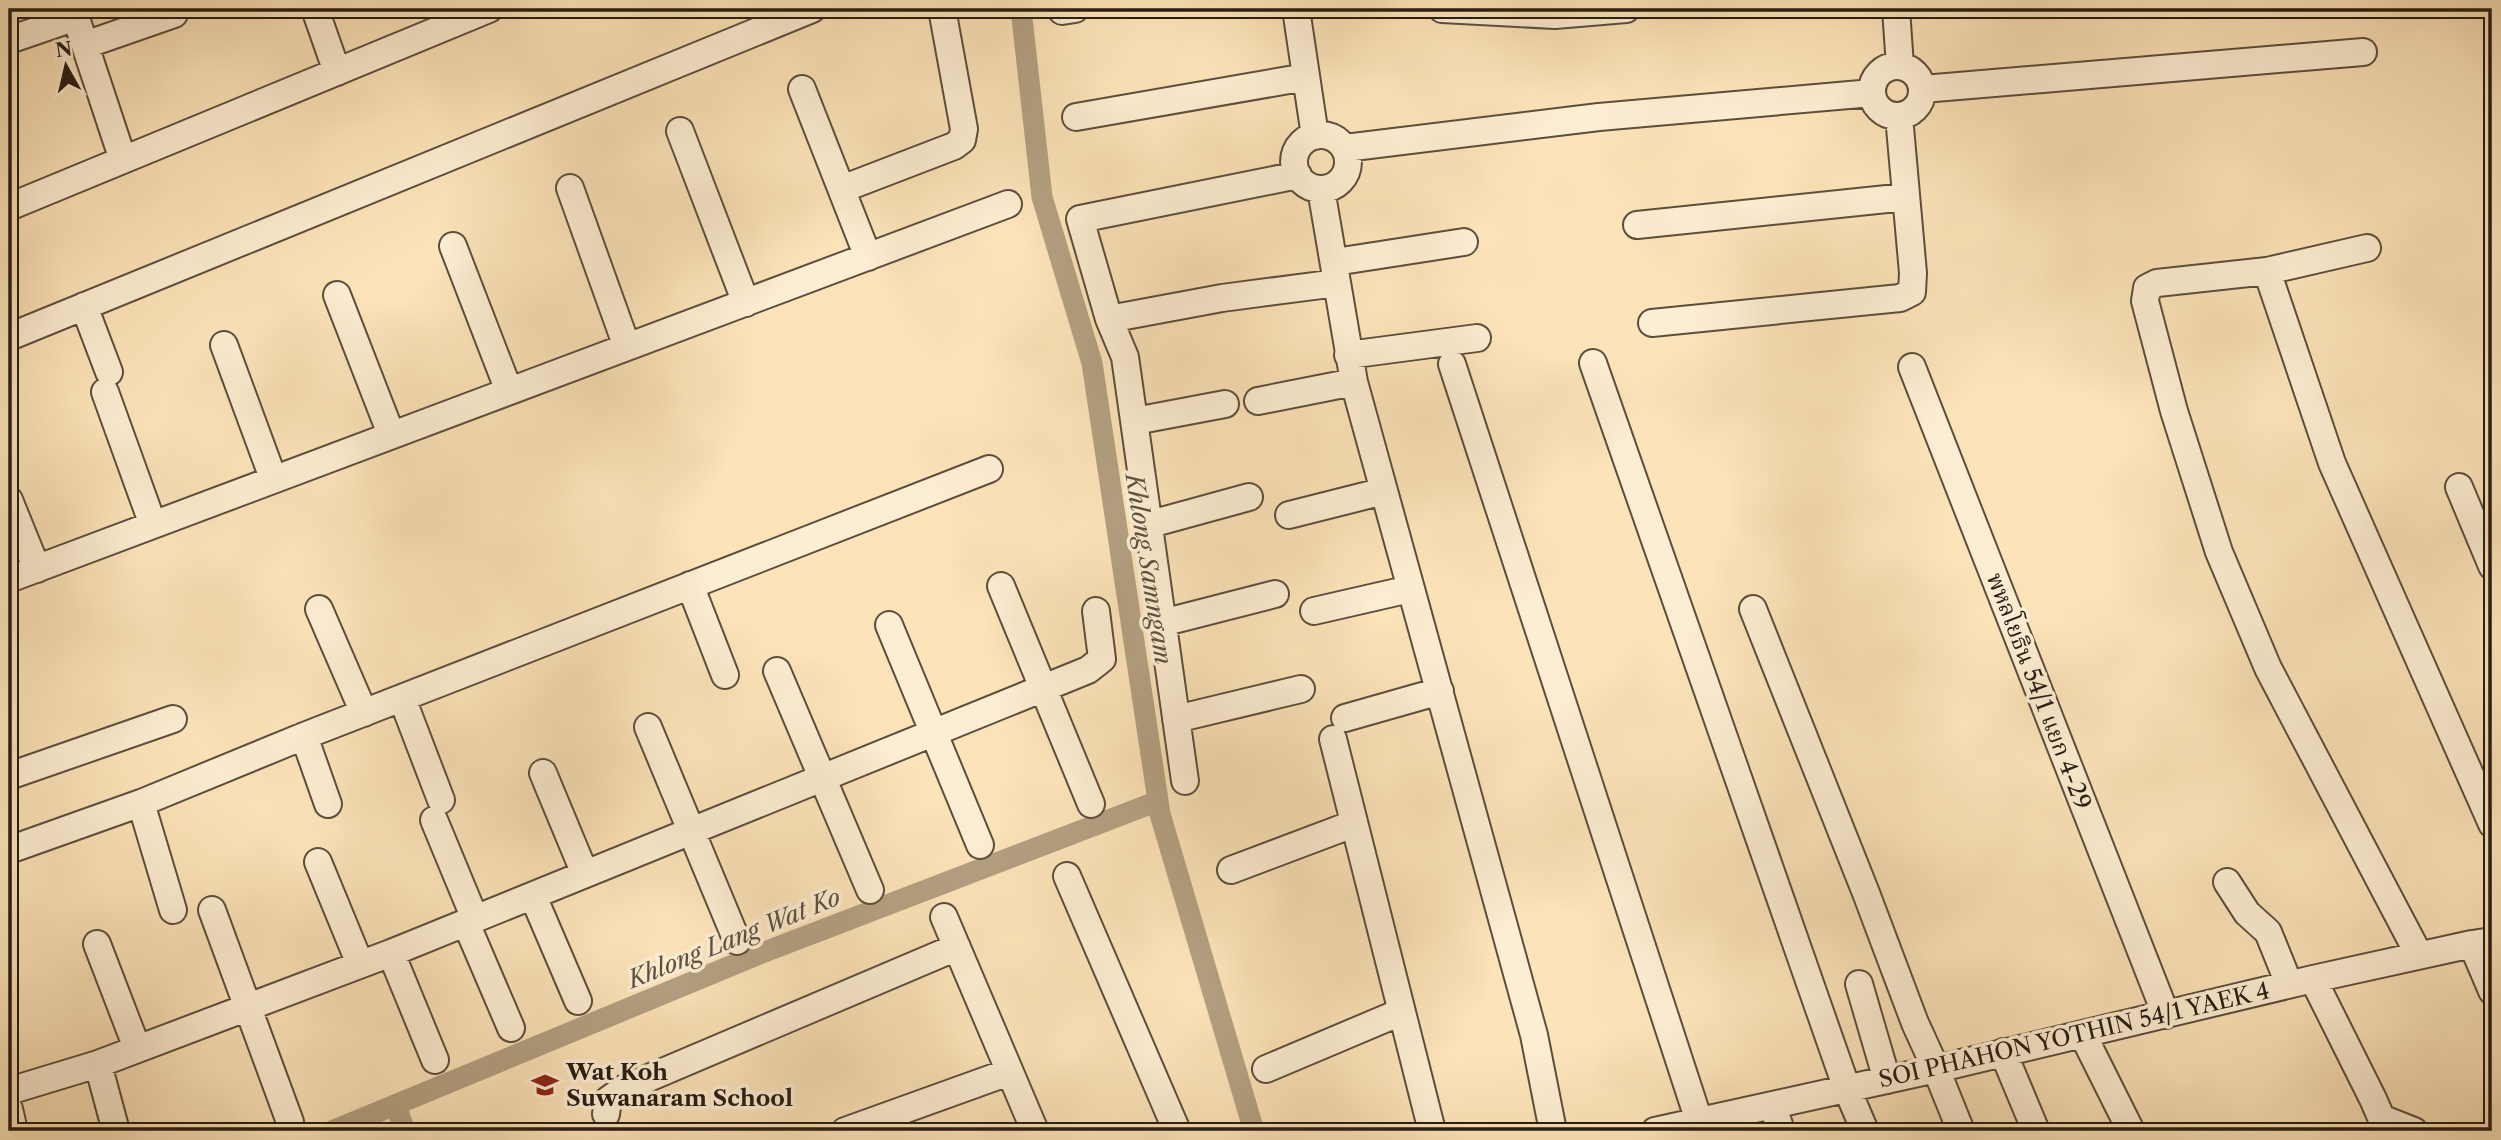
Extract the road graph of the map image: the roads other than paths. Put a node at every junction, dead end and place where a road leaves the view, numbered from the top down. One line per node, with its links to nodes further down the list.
1 (315, 9): 15 (street)
2 (489, 9): 15 (street)
3 (812, 9): 42 (street)
4 (942, 9): 28 (street)
5 (1296, 9): 16 (street)
6 (1442, 9): 7 (street)
7 (1626, 9)
8 (1896, 9): 14 (street)
9 (74, 13): 11 (street); 12 (street)
10 (174, 14): 12 (street)
11 (9, 37)
12 (85, 45): 25 (street)
13 (2363, 52): 18 (street)
14 (1900, 66): 18 (street); 19 (street)
15 (337, 72): 25 (street)
16 (1306, 77): 21 (street); 23 (street)
17 (802, 89): 28 (street)
18 (1923, 89): 20 (street)
19 (1872, 93): 20 (street); 24 (street)
20 (1899, 116): 30 (street)
21 (1076, 117)
22 (680, 131): 41 (street)
23 (1315, 136): 24 (street); 26 (street)
24 (1345, 148): 29 (street)
25 (123, 160): 32 (street)
26 (1298, 175): 29 (street); 43 (street)
27 (570, 188): 48 (street)
28 (842, 189): 37 (street)
29 (1321, 189): 39 (street)
30 (1906, 197): 33 (street); 44 (street)
31 (1008, 204): 37 (street)
32 (9, 207)
33 (1637, 225)
34 (1464, 242): 39 (street)
35 (453, 246): 54 (street)
36 (2367, 248): 38 (street)
37 (868, 257): 41 (street)
38 (2267, 271): 101 (street); 121 (street)
39 (1336, 273): 43 (street); 49 (street)
40 (337, 295): 58 (street)
41 (746, 303): 48 (street)
42 (84, 306): 45 (street); 66 (street)
43 (1109, 320): 57 (street)
44 (1652, 323)
45 (9, 337)
46 (1477, 338): 49 (street)
47 (224, 345): 60 (street)
48 (627, 347): 54 (street)
49 (1348, 355): 53 (street)
50 (1593, 363): 140 (street)
51 (1452, 364): 145 (street)
52 (1912, 367): 129 (street, พหลโยธิน 54/1 แยก 4-29)
53 (1354, 382): 55 (street); 62 (street)
54 (509, 391): 58 (street)
55 (1258, 401)
56 (1225, 404): 57 (street)
57 (1135, 421): 67 (street)
58 (391, 434): 60 (street)
59 (989, 469): 71 (street)
60 (273, 478): 66 (street)
61 (2459, 487): 68 (street)
62 (1384, 491): 65 (street); 73 (street)
63 (1249, 498): 67 (street)
64 (9, 500): 69 (street)
65 (1289, 515)
66 (153, 525): 69 (street)
67 (1147, 525): 79 (street)
68 (2492, 566)
69 (37, 569): 70 (street)
70 (9, 579)
71 (690, 585): 82 (street); 86 (street)
72 (1001, 586): 83 (street)
73 (1410, 589): 78 (street); 85 (street)
74 (1275, 594): 79 (street)
75 (319, 609): 87 (street)
76 (1753, 609): 137 (street)
77 (1096, 611): 83 (street)
78 (1314, 611)
79 (1162, 623): 89 (street)
80 (889, 625): 91 (street)
81 (777, 671): 95 (street)
82 (725, 675)
83 (1043, 687): 91 (street); 99 (street)
84 (1301, 690): 89 (street)
85 (1440, 691): 100 (street); 154 (street)
86 (402, 698): 87 (street); 115 (street)
87 (364, 713): 92 (street)
88 (173, 719): 94 (street)
89 (1177, 719): 96 (street)
90 (648, 727): 102 (street)
91 (932, 732): 95 (street); 103 (street)
92 (304, 736): 97 (street); 98 (street)
93 (543, 774): 107 (street)
94 (9, 776)
95 (821, 778): 102 (street); 110 (street)
96 (1185, 781)
97 (141, 803): 104 (street); 112 (street)
98 (328, 804)
99 (1091, 804)
100 (1353, 824): 106 (street); 128 (street)
101 (2492, 824)
102 (691, 831): 107 (street); 116 (street)
103 (980, 845)
104 (9, 850)
105 (318, 862): 122 (street)
106 (1231, 870)
107 (585, 874): 111 (street)
108 (1067, 876): 152 (street)
109 (2227, 882): 123 (street)
110 (870, 890)
111 (533, 896): 115 (street); 126 (street)
112 (173, 910)
113 (212, 910): 127 (street)
114 (944, 917): 119 (street)
115 (470, 921): 120 (street); 130 (street)
116 (737, 941)
117 (2482, 943): 121 (street, SOI PHAHON YOTHIN 54/1 YAEK 4); 125 (street)
118 (97, 944): 132 (street)
119 (957, 947): 138 (street); 144 (street)
120 (391, 953): 122 (street); 134 (street)
121 (2419, 955): 123 (street, SOI PHAHON YOTHIN 54/1 YAEK 4)
122 (360, 964): 127 (street)
123 (2301, 981): 129 (street, SOI PHAHON YOTHIN 54/1 YAEK 4); 147 (street)
124 (1858, 984): 139 (street)
125 (2492, 991)
126 (578, 1001)
127 (250, 1007): 132 (street); 146 (street)
128 (1401, 1012): 136 (street); 153 (street)
129 (2166, 1015): 131 (street, SOI PHAHON YOTHIN 54/1 YAEK 4)
130 (511, 1028)
131 (2083, 1035): 133 (street, SOI PHAHON YOTHIN 54/1 YAEK 4); 160 (street)
132 (137, 1048): 135 (street)
133 (2003, 1052): 137 (street, SOI PHAHON YOTHIN 54/1 YAEK 4); 159 (street)
134 (435, 1060)
135 (98, 1064): 141 (street); 149 (street)
136 (1266, 1069)
137 (1936, 1069): 139 (street, SOI PHAHON YOTHIN 54/1 YAEK 4); 158 (street)
138 (1009, 1072): 150 (street); 151 (street)
139 (1887, 1080): 140 (street, SOI PHAHON YOTHIN 54/1 YAEK 4)
140 (1847, 1089): 142 (street, SOI PHAHON YOTHIN 54/1 YAEK 4); 157 (street)
141 (9, 1091)
142 (1773, 1105): 145 (street, SOI PHAHON YOTHIN 54/1 YAEK 4); 156 (street)
143 (9, 1109): 148 (street)
144 (607, 1114)
145 (1699, 1121): 155 (street, SOI PHAHON YOTHIN 54/1 YAEK 4)
146 (290, 1122)
147 (2384, 1125): 161 (street)
148 (14, 1131)
149 (116, 1131)
150 (845, 1131)
151 (1035, 1131)
152 (1177, 1131)
153 (1432, 1131)
154 (1553, 1131)
155 (1655, 1131)
156 (1781, 1131)
157 (1865, 1131)
158 (1961, 1131)
159 (2036, 1131)
160 (2132, 1131)
161 (2414, 1131)

